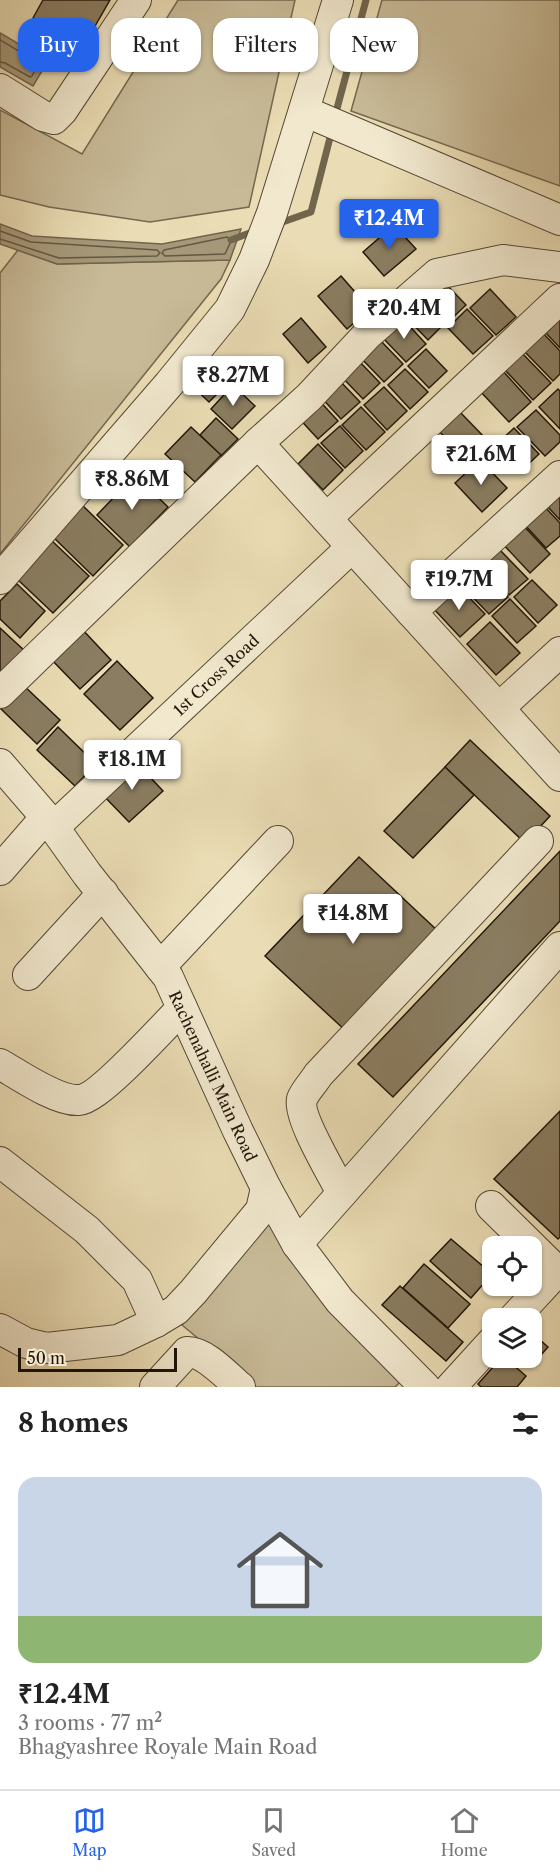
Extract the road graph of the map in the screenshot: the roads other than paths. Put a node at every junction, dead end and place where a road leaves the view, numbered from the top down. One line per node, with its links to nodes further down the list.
1 (136, 0): 3 (street)
2 (338, 0): 4 (street)
3 (0, 89)
4 (304, 111): 5 (street); 12 (street)
5 (560, 220)
6 (560, 267): 8 (street)
7 (560, 299): 10 (street)
8 (258, 443): 10 (street); 15 (street)
9 (560, 476): 13 (street)
10 (327, 518): 11 (street)
11 (352, 547): 13 (street); 19 (street, 1st Cross Road)
12 (0, 579)
13 (411, 612): 16 (street)
14 (560, 652): 16 (street)
15 (0, 693)
16 (499, 708): 18 (street)
17 (0, 764): 19 (street, Rachenahalli Main Road)
18 (560, 776)
19 (50, 822): 22 (street, 1st Cross Road); 23 (street, Rachenahalli Main Road)
20 (278, 841): 25 (street)
21 (538, 841): 31 (street)
22 (0, 870)
23 (103, 893): 25 (street, Rachenahalli Main Road); 26 (street)
24 (560, 947): 31 (street)
25 (160, 967): 27 (street, Rachenahalli Main Road)
26 (28, 975)
27 (182, 1008): 28 (street); 30 (street, Rachenahalli Main Road)
28 (0, 1064)
29 (0, 1162): 36 (street)
30 (266, 1188): 33 (street, Rachenahalli Main Road); 36 (street)
31 (342, 1193): 33 (street)
32 (491, 1206): 34 (street)
33 (297, 1244): 39 (street, Rachenahalli Main Road)
34 (559, 1270): 35 (street)
35 (523, 1308)
36 (156, 1322): 37 (street)
37 (0, 1329)
38 (482, 1353): 42 (street)
39 (420, 1385)
40 (155, 1387): 41 (street)
41 (240, 1387)
42 (451, 1387)

